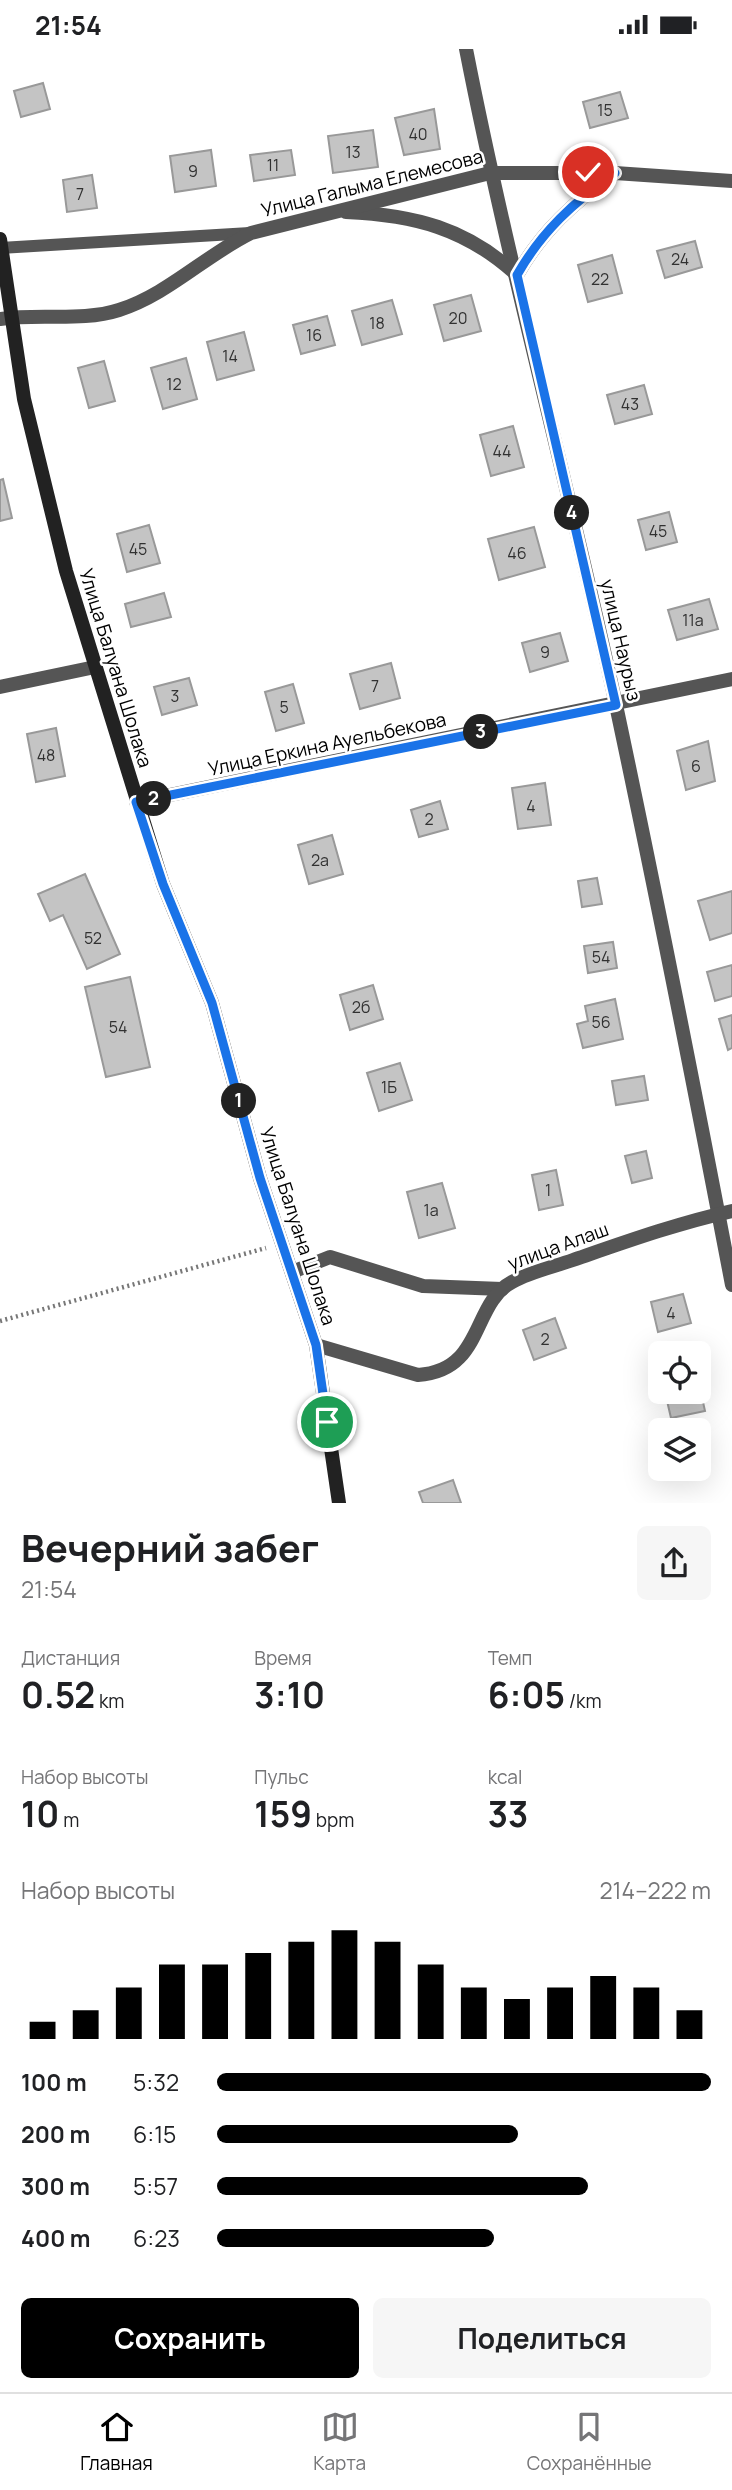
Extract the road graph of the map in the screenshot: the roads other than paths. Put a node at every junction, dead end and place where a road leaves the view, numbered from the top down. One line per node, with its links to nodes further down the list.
1 (466, 49): 2 (street, улица Наурыз)
2 (490, 173): 3 (street, Улица Галыма Елемесова); 5 (street, Улица Галыма Елемесова); 8 (street, улица Наурыз)
3 (615, 173): 4 (street, Улица Галыма Елемесова); 8 (street)
4 (732, 181)
5 (328, 212): 6 (street, Улица Галыма Елемесова); 8 (street)
6 (251, 233): 7 (lane); 9 (street, Улица Галыма Елемесова)
7 (1, 244): 9 (street, Улица Балуана Шолака)
8 (517, 275): 13 (street, улица Наурыз)
9 (5, 318): 10 (street, Улица Балуана Шолака)
10 (95, 667): 12 (street); 14 (street, Улица Балуана Шолака)
11 (732, 679): 13 (street, Улица Еркина Ауельбекова)
12 (0, 687)
13 (616, 705): 14 (street, Улица Еркина Ауельбекова); 15 (street, улица Наурыз)
14 (136, 802): 16 (street, Улица Балуана Шолака)
15 (725, 1212): 17 (street, улица Наурыз); 18 (street, улица Алаш)
16 (292, 1272): 18 (street); 19 (street, Улица Балуана Шолака)
17 (732, 1285)
18 (502, 1289): 19 (street, улица Алаш)
19 (316, 1345): 20 (street, Улица Балуана Шолака)
20 (339, 1503)

